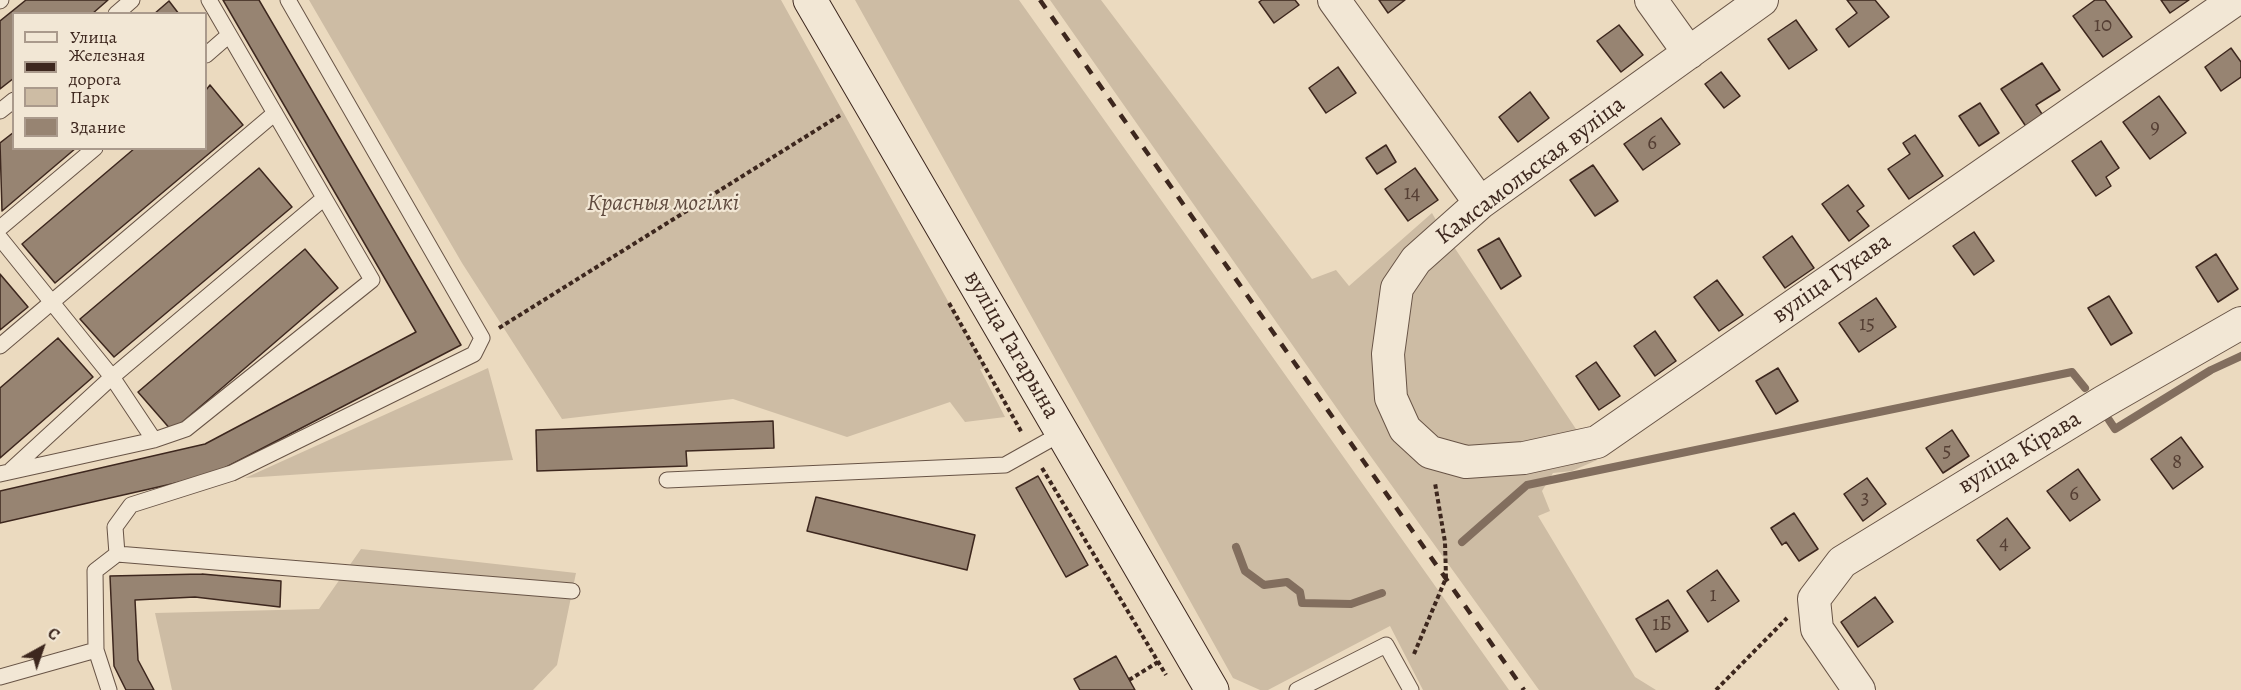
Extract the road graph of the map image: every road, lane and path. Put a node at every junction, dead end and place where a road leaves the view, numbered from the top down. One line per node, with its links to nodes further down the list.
1 (132, 0): 9 (lane)
2 (209, 0): 10 (lane)
3 (288, 0): 24 (lane)
4 (810, 0): 28 (main road, вуліца Гагарына)
5 (1334, 0): 19 (street)
6 (1651, 0): 11 (street)
7 (1762, 0): 11 (street, Камсамольская вуліца)
8 (2235, 0): 30 (street, вуліца Гукава)
9 (118, 12)
10 (229, 35): 12 (lane); 15 (lane)
11 (1689, 53): 19 (street, Камсамольская вуліца)
12 (207, 54)
13 (12, 102): 14 (lane)
14 (0, 111)
15 (274, 113): 18 (lane); 22 (lane)
16 (842, 114): 24 (path)
17 (92, 150): 20 (lane)
18 (323, 199): 26 (lane); 29 (lane)
19 (1480, 203): 27 (street, Камсамольская вуліца)
20 (0, 228)
21 (0, 238): 22 (lane)
22 (52, 302): 25 (lane); 26 (lane)
23 (2241, 323): 35 (street, вуліца Кірава)
24 (482, 338): 33 (lane)
25 (0, 346)
26 (112, 377): 29 (lane); 31 (lane)
27 (1405, 429): 30 (street, вуліца Гукава)
28 (1062, 433): 32 (lane); 42 (main road, вуліца Гагарына)
29 (154, 440): 31 (lane)
30 (1430, 452): 40 (path)
31 (4, 473)
32 (667, 480)
33 (117, 554): 34 (lane); 36 (lane)
34 (572, 591)
35 (1814, 599): 44 (path); 45 (street)
36 (96, 650): 38 (lane); 41 (lane)
37 (1158, 662): 39 (path)
38 (0, 677)
39 (1129, 680)
40 (1407, 684): 43 (lane)
41 (109, 690)
42 (1212, 690)
43 (1298, 690)
44 (1716, 690)
45 (1859, 690)

